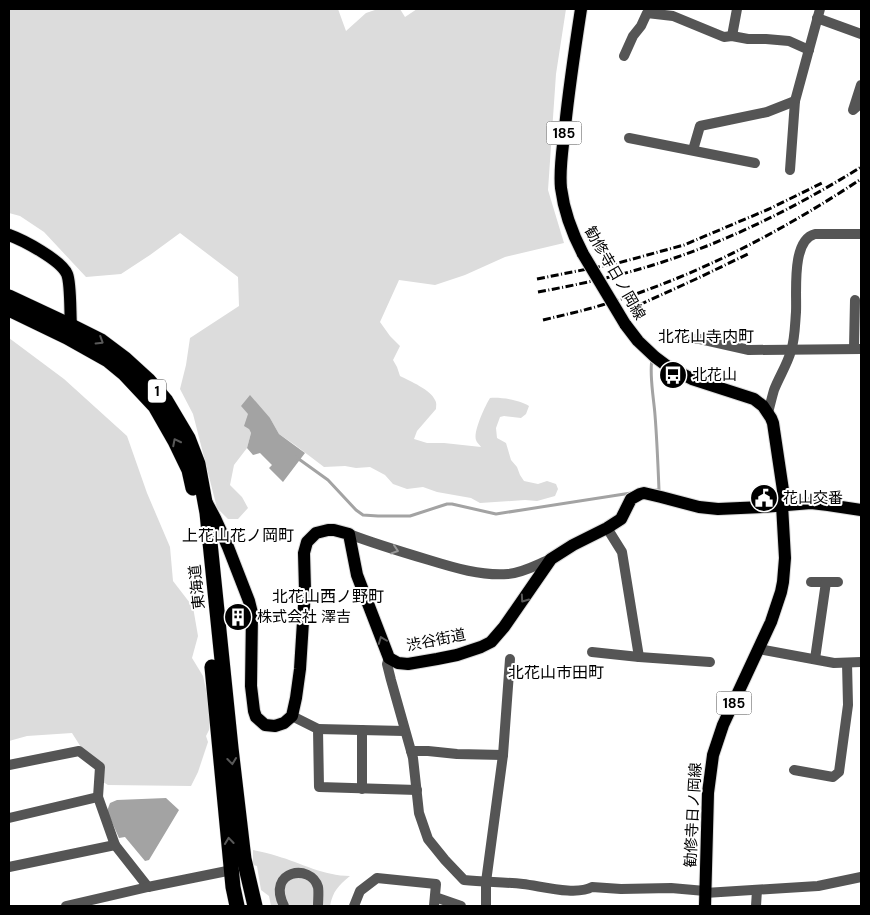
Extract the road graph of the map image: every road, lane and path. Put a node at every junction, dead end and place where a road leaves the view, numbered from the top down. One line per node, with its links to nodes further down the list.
1 (580, 9): 25 (main road, 勧修寺日ノ岡線 / 185, bridge)
2 (737, 9): 6 (street)
3 (661, 12): 6 (street); 8 (street)
4 (818, 13): 5 (street); 7 (street)
5 (861, 34)
6 (732, 36): 7 (street)
7 (809, 50): 10 (street)
8 (624, 56)
9 (861, 85): 11 (street)
10 (795, 101): 13 (street); 15 (street)
11 (861, 103)
12 (629, 138): 13 (street)
13 (693, 150): 14 (street)
14 (754, 163)
15 (790, 170)
16 (861, 234): 23 (street)
17 (9, 235): 21 (main road)
18 (9, 297): 21 (highway, 東海道 / 1)
19 (855, 300): 24 (street)
20 (9, 308): 60 (highway, 東海道 / 1, one-way to 20)
21 (71, 326): 26 (highway, 東海道 / 1, one-way to 26)
22 (683, 339): 23 (street)
23 (792, 349): 24 (street); 25 (street)
24 (858, 349)
25 (768, 413): 27 (main road, 勧修寺日ノ岡線 / 185)
26 (204, 498): 31 (main road); 32 (highway, 東海道 / 1)
27 (782, 506): 28 (main road, 渋谷街道); 29 (main road, 渋谷街道); 37 (main road, 勧修寺日ノ岡線 / 185)
28 (861, 510)
29 (607, 528): 33 (main road, 渋谷街道); 39 (street)
30 (349, 534): 33 (street, one-way to 33); 40 (main road, 渋谷街道, one-way to 30); 46 (main road)
31 (230, 553): 32 (main road); 46 (main road)
32 (211, 556): 69 (highway, 東海道 / 1, one-way to 69)
33 (551, 559): 40 (main road, 渋谷街道, one-way to 40)
34 (812, 582): 35 (street)
35 (826, 582): 36 (street); 42 (street)
36 (838, 582)
37 (759, 649): 42 (street); 65 (main road, 勧修寺日ノ岡線 / 185)
38 (592, 652): 39 (street)
39 (639, 657): 43 (street)
40 (389, 658): 49 (street)
41 (510, 659): 51 (street)
42 (815, 659): 45 (street)
43 (710, 662)
44 (861, 662): 45 (street)
45 (847, 663): 53 (street)
46 (292, 716): 47 (street)
47 (318, 729): 48 (street); 54 (street)
48 (362, 730): 49 (street); 54 (street)
49 (404, 731): 50 (street)
50 (411, 751): 51 (street); 55 (street)
51 (502, 755): 62 (street)
52 (9, 765): 56 (street)
53 (794, 770)
54 (362, 789): 55 (street)
55 (417, 790): 62 (street)
56 (98, 798): 57 (street); 58 (street)
57 (9, 818)
58 (115, 845): 59 (street); 63 (street)
59 (9, 867)
60 (232, 870): 63 (street); 68 (highway, 東海道 / 1)
61 (861, 877): 64 (street)
62 (486, 882): 65 (street); 74 (street)
63 (148, 887): 67 (street)
64 (757, 890): 65 (street); 76 (street)
65 (705, 892): 75 (main road, 勧修寺日ノ岡線 / 185)
66 (434, 901): 72 (street); 73 (street)
67 (66, 906)
68 (237, 906)
69 (255, 906)
70 (284, 906): 71 (street)
71 (318, 906)
72 (354, 906)
73 (461, 906)
74 (486, 906)
75 (705, 906)
76 (756, 906)

